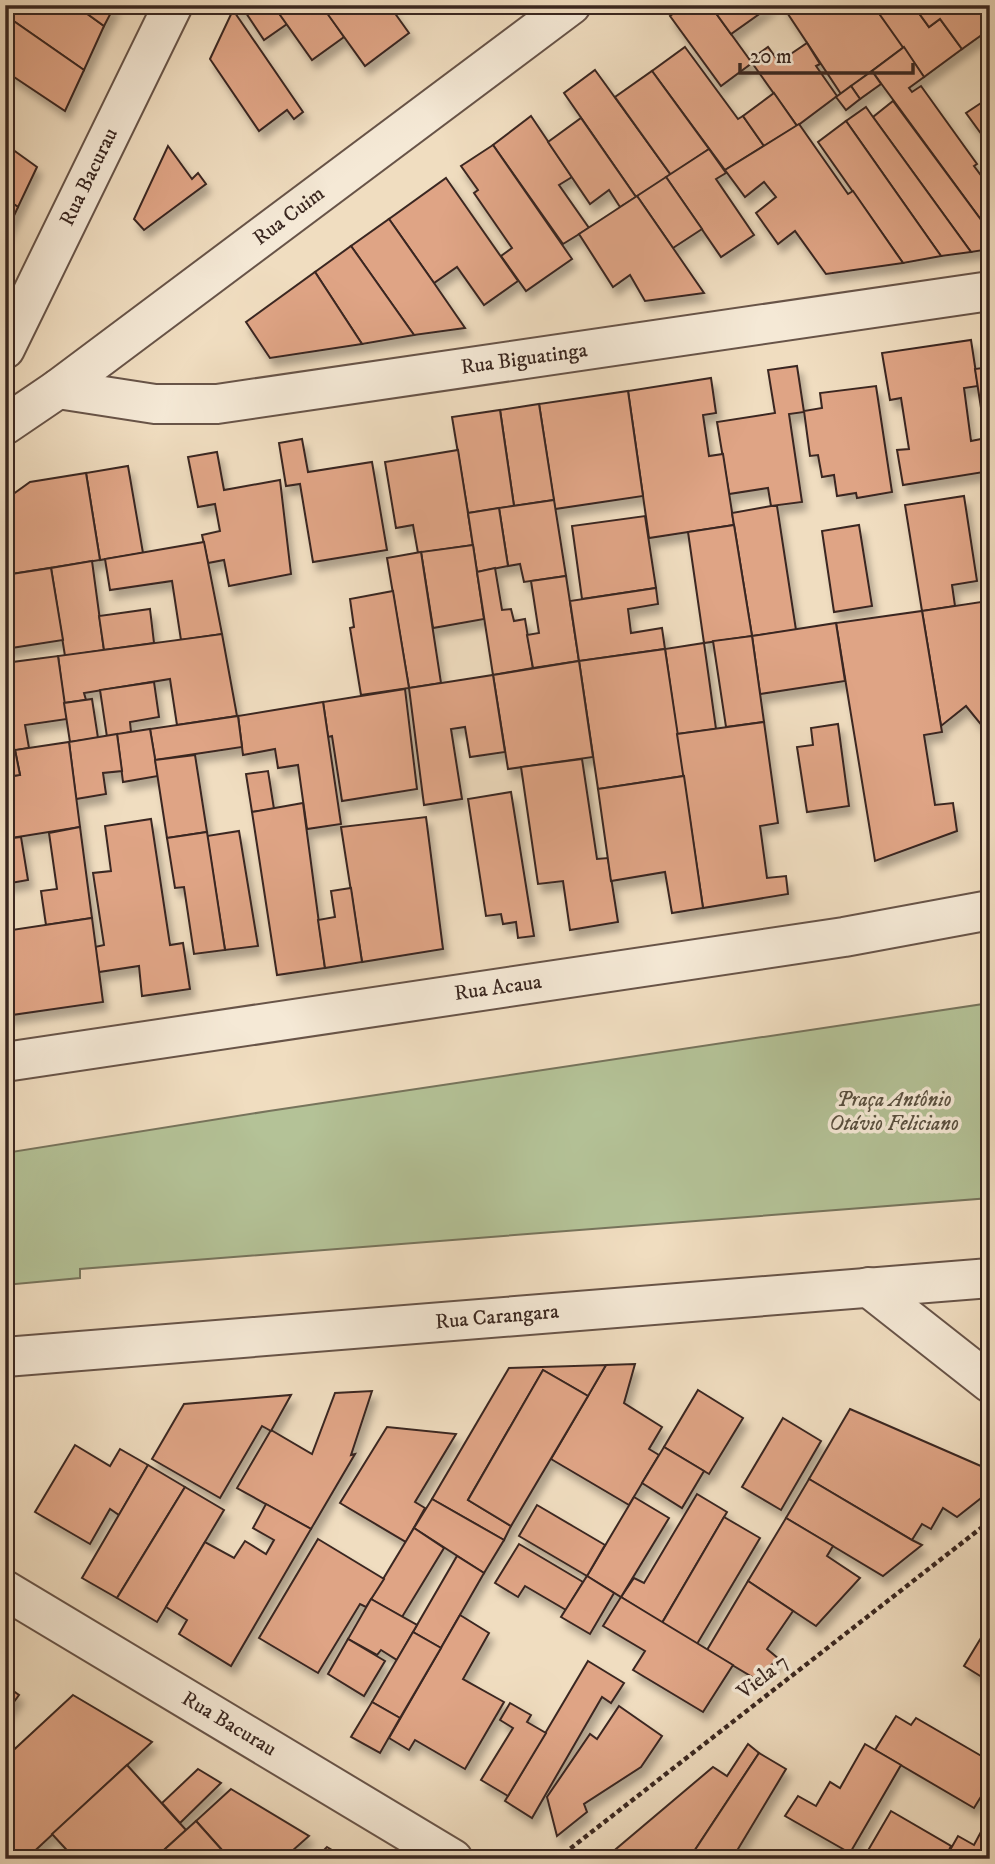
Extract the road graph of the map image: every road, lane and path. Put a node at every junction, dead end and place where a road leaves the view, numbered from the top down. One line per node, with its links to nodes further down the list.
1 (173, 5): 4 (street, Rua Bacurau)
2 (571, 5): 5 (street, Rua Cuim)
3 (990, 291): 5 (street, Rua Biguatinga)
4 (5, 349)
5 (58, 389): 6 (street, Rua Cuim)
6 (5, 425)
7 (990, 910): 8 (street, Rua Acaua)
8 (5, 1062)
9 (990, 1278): 10 (street, Rua Carangara)
10 (868, 1287): 11 (street, Rua Carangara); 12 (street)
11 (5, 1357)
12 (990, 1383)
13 (990, 1521): 16 (path, Viela 7)
14 (5, 1590): 15 (street, Rua Bacurau)
15 (453, 1859)
16 (557, 1859)

